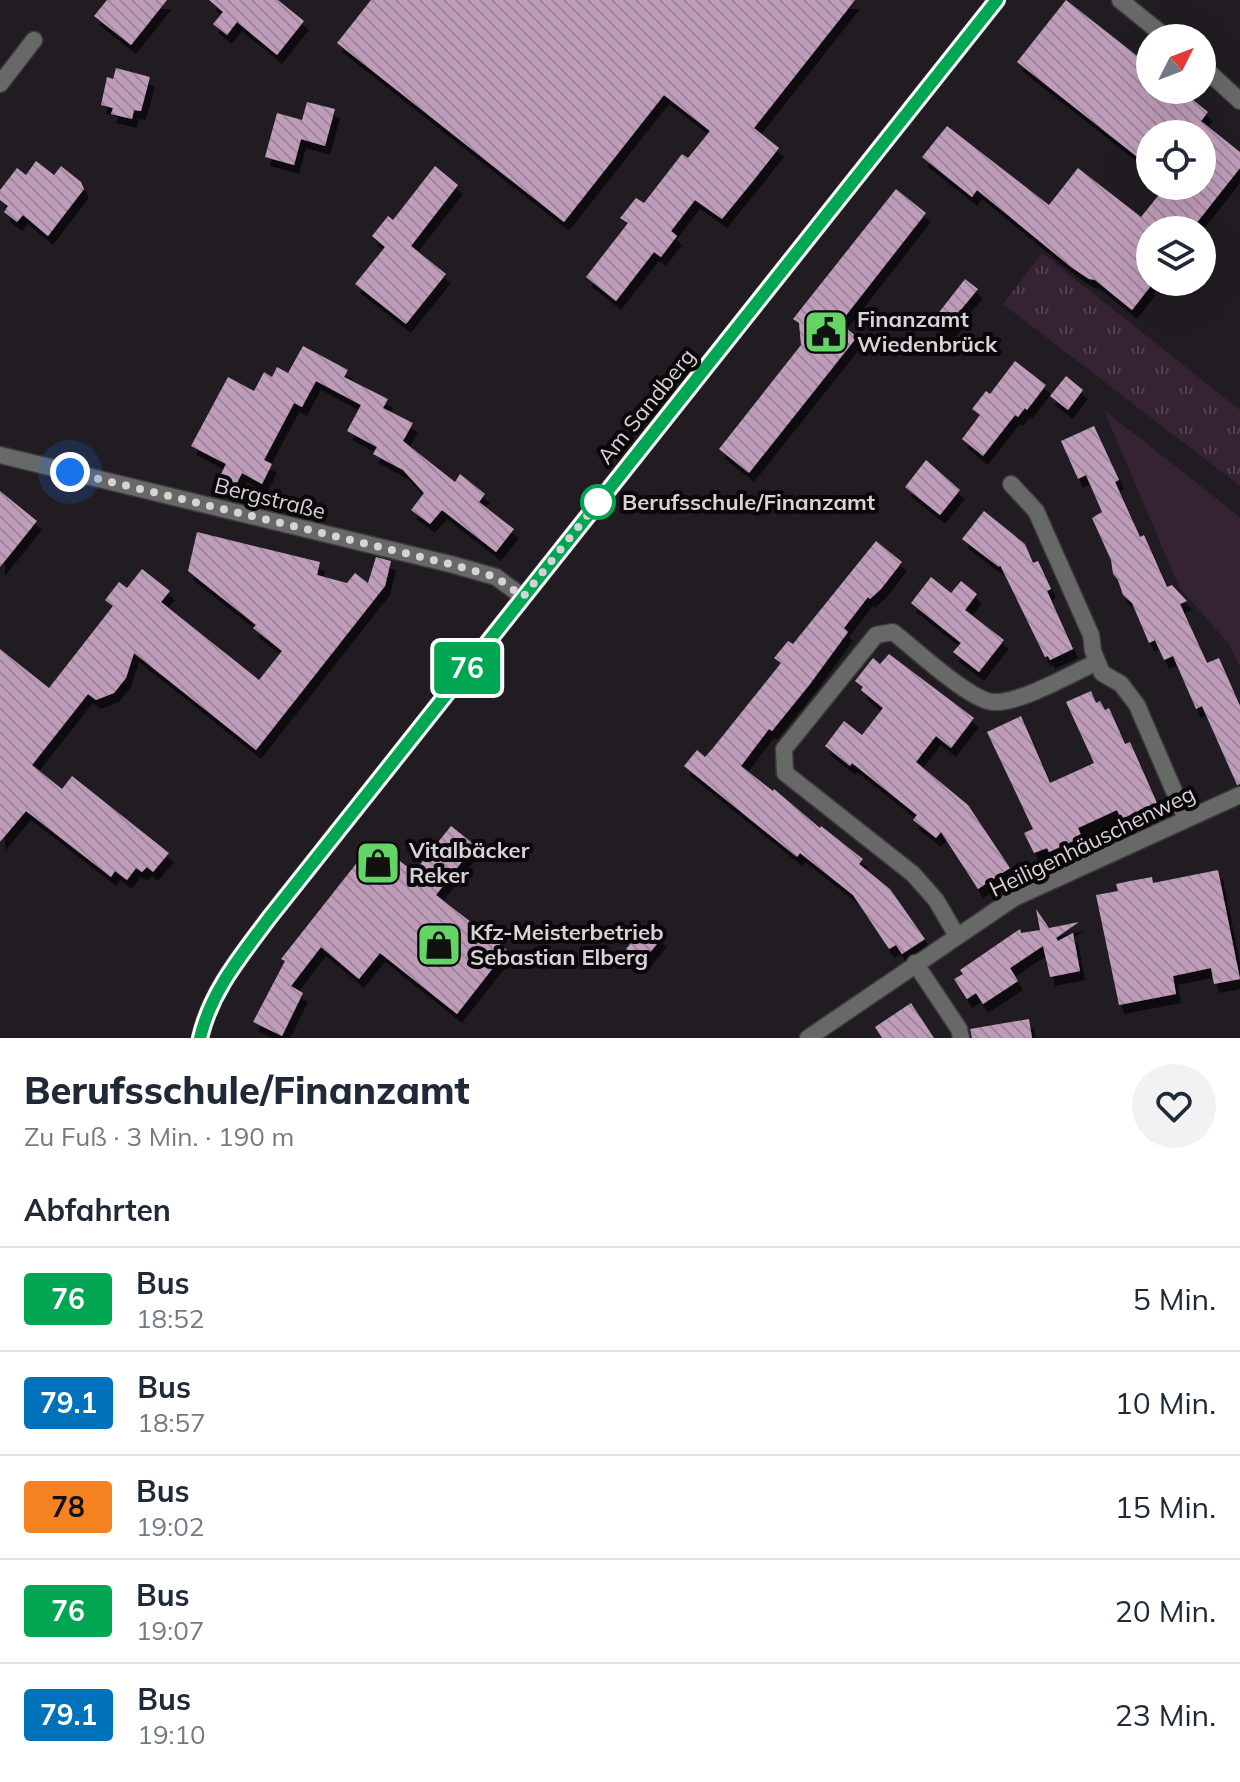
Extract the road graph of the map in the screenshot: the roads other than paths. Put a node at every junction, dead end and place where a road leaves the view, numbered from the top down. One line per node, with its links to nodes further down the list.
1 (997, 0): 10 (main road, Am Sandberg)
2 (1120, 0): 3 (street)
3 (1150, 24)
4 (34, 40): 6 (street)
5 (1216, 79): 7 (street)
6 (0, 84)
7 (1240, 101)
8 (0, 455): 10 (street, Bergstraße)
9 (1011, 484): 11 (street)
10 (523, 597): 16 (main road, Am Sandberg)
11 (1097, 662): 13 (street); 14 (street)
12 (1240, 795): 13 (street, Heiligenhäuschenweg)
13 (1186, 819): 14 (street, Heiligenhäuschenweg)
14 (957, 936): 15 (street, Heiligenhäuschenweg)
15 (915, 963): 17 (street, Heiligenhäuschenweg); 18 (street)
16 (200, 1038)
17 (808, 1038)
18 (961, 1038)

